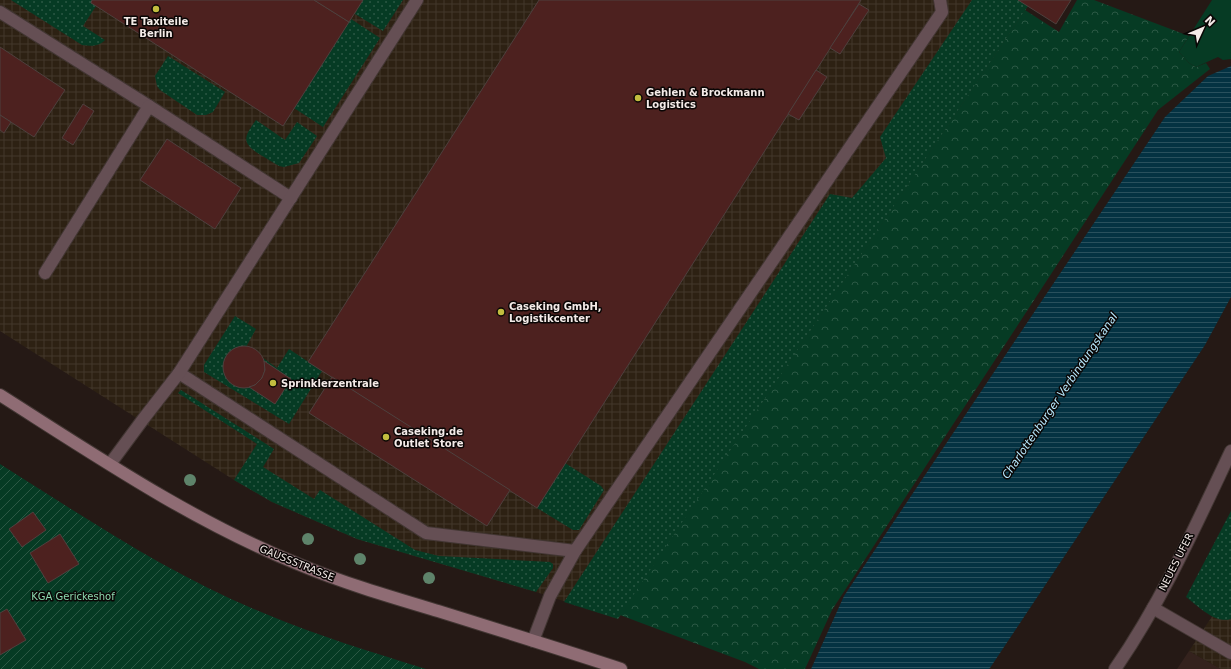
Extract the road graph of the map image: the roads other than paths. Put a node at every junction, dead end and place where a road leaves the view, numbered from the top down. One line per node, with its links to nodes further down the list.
1 (417, 0): 5 (street)
2 (940, 0): 11 (street)
3 (0, 12): 4 (street)
4 (150, 106): 5 (street); 6 (street)
5 (290, 198): 7 (street)
6 (45, 273)
7 (179, 373): 10 (street); 11 (street)
8 (0, 395): 10 (main road, GAUSSSTRASSE)
9 (1231, 451): 12 (street, NEUES UFER)
10 (110, 464): 13 (main road, GAUSSSTRASSE)
11 (575, 551): 13 (street)
12 (1153, 608): 14 (street); 16 (street, NEUES UFER)
13 (533, 641): 15 (main road, GAUSSSTRASSE)
14 (1231, 653)
15 (621, 669)
16 (1115, 669)

